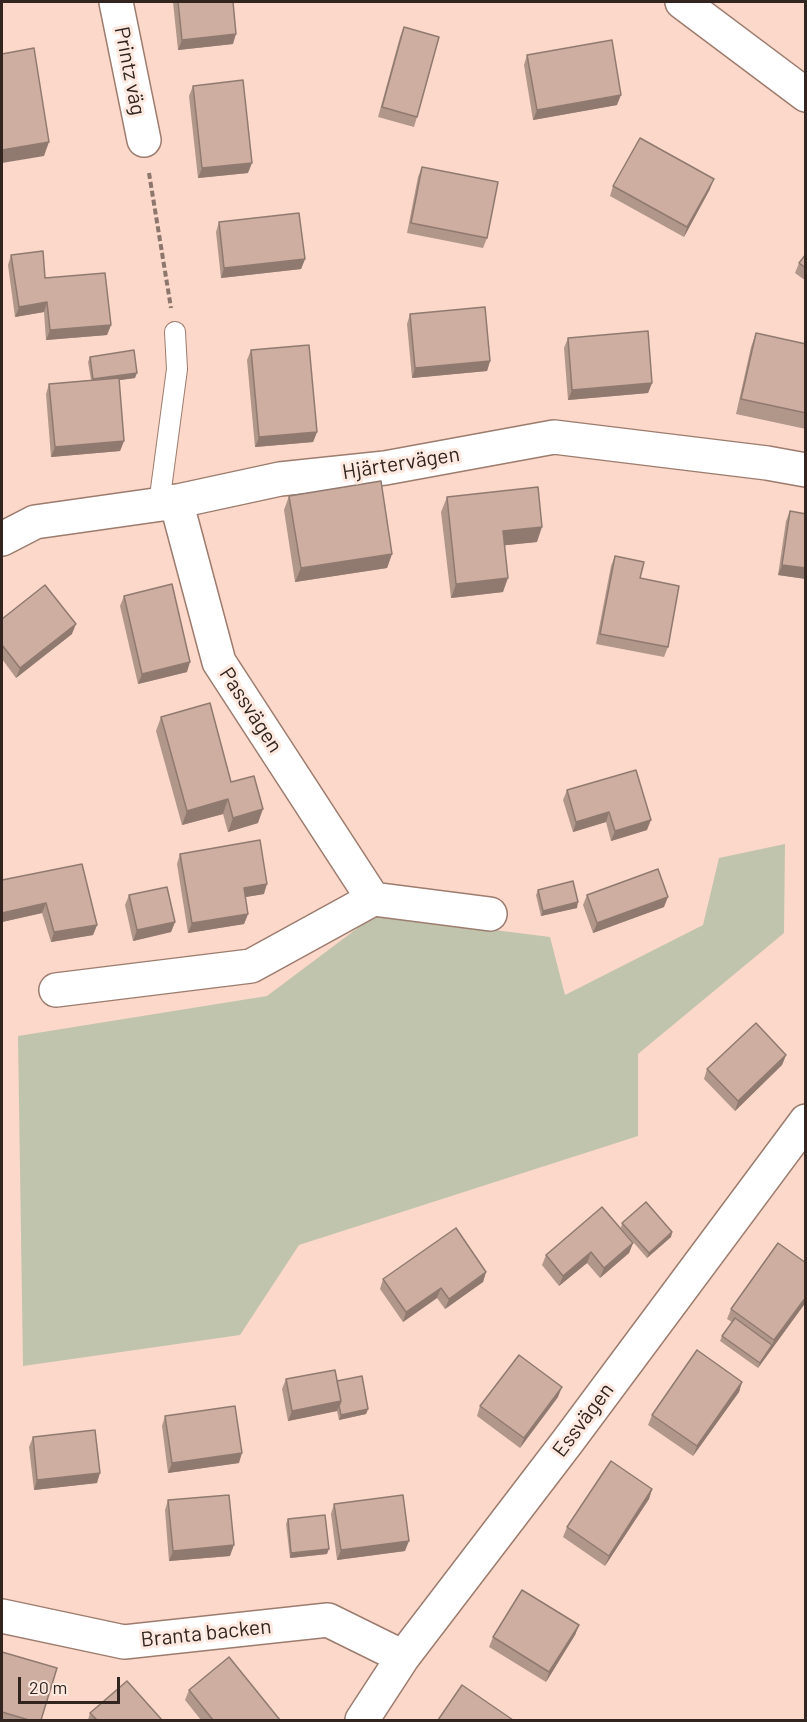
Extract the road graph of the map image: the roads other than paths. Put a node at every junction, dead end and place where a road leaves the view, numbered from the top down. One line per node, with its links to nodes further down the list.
1 (116, 2): 4 (street, Printz väg)
2 (682, 2): 3 (street)
3 (806, 95)
4 (144, 140)
5 (174, 332): 7 (lane)
6 (806, 470): 7 (street, Hjärtervägen)
7 (167, 503): 8 (street, Hjärtervägen); 9 (street, Passvägen)
8 (2, 539)
9 (373, 899): 10 (street); 11 (street)
10 (490, 914)
11 (56, 990)
12 (806, 1120): 14 (street, Essvägen)
13 (2, 1616): 14 (street, Branta backen)
14 (404, 1657): 15 (street, Essvägen)
15 (362, 1720)

